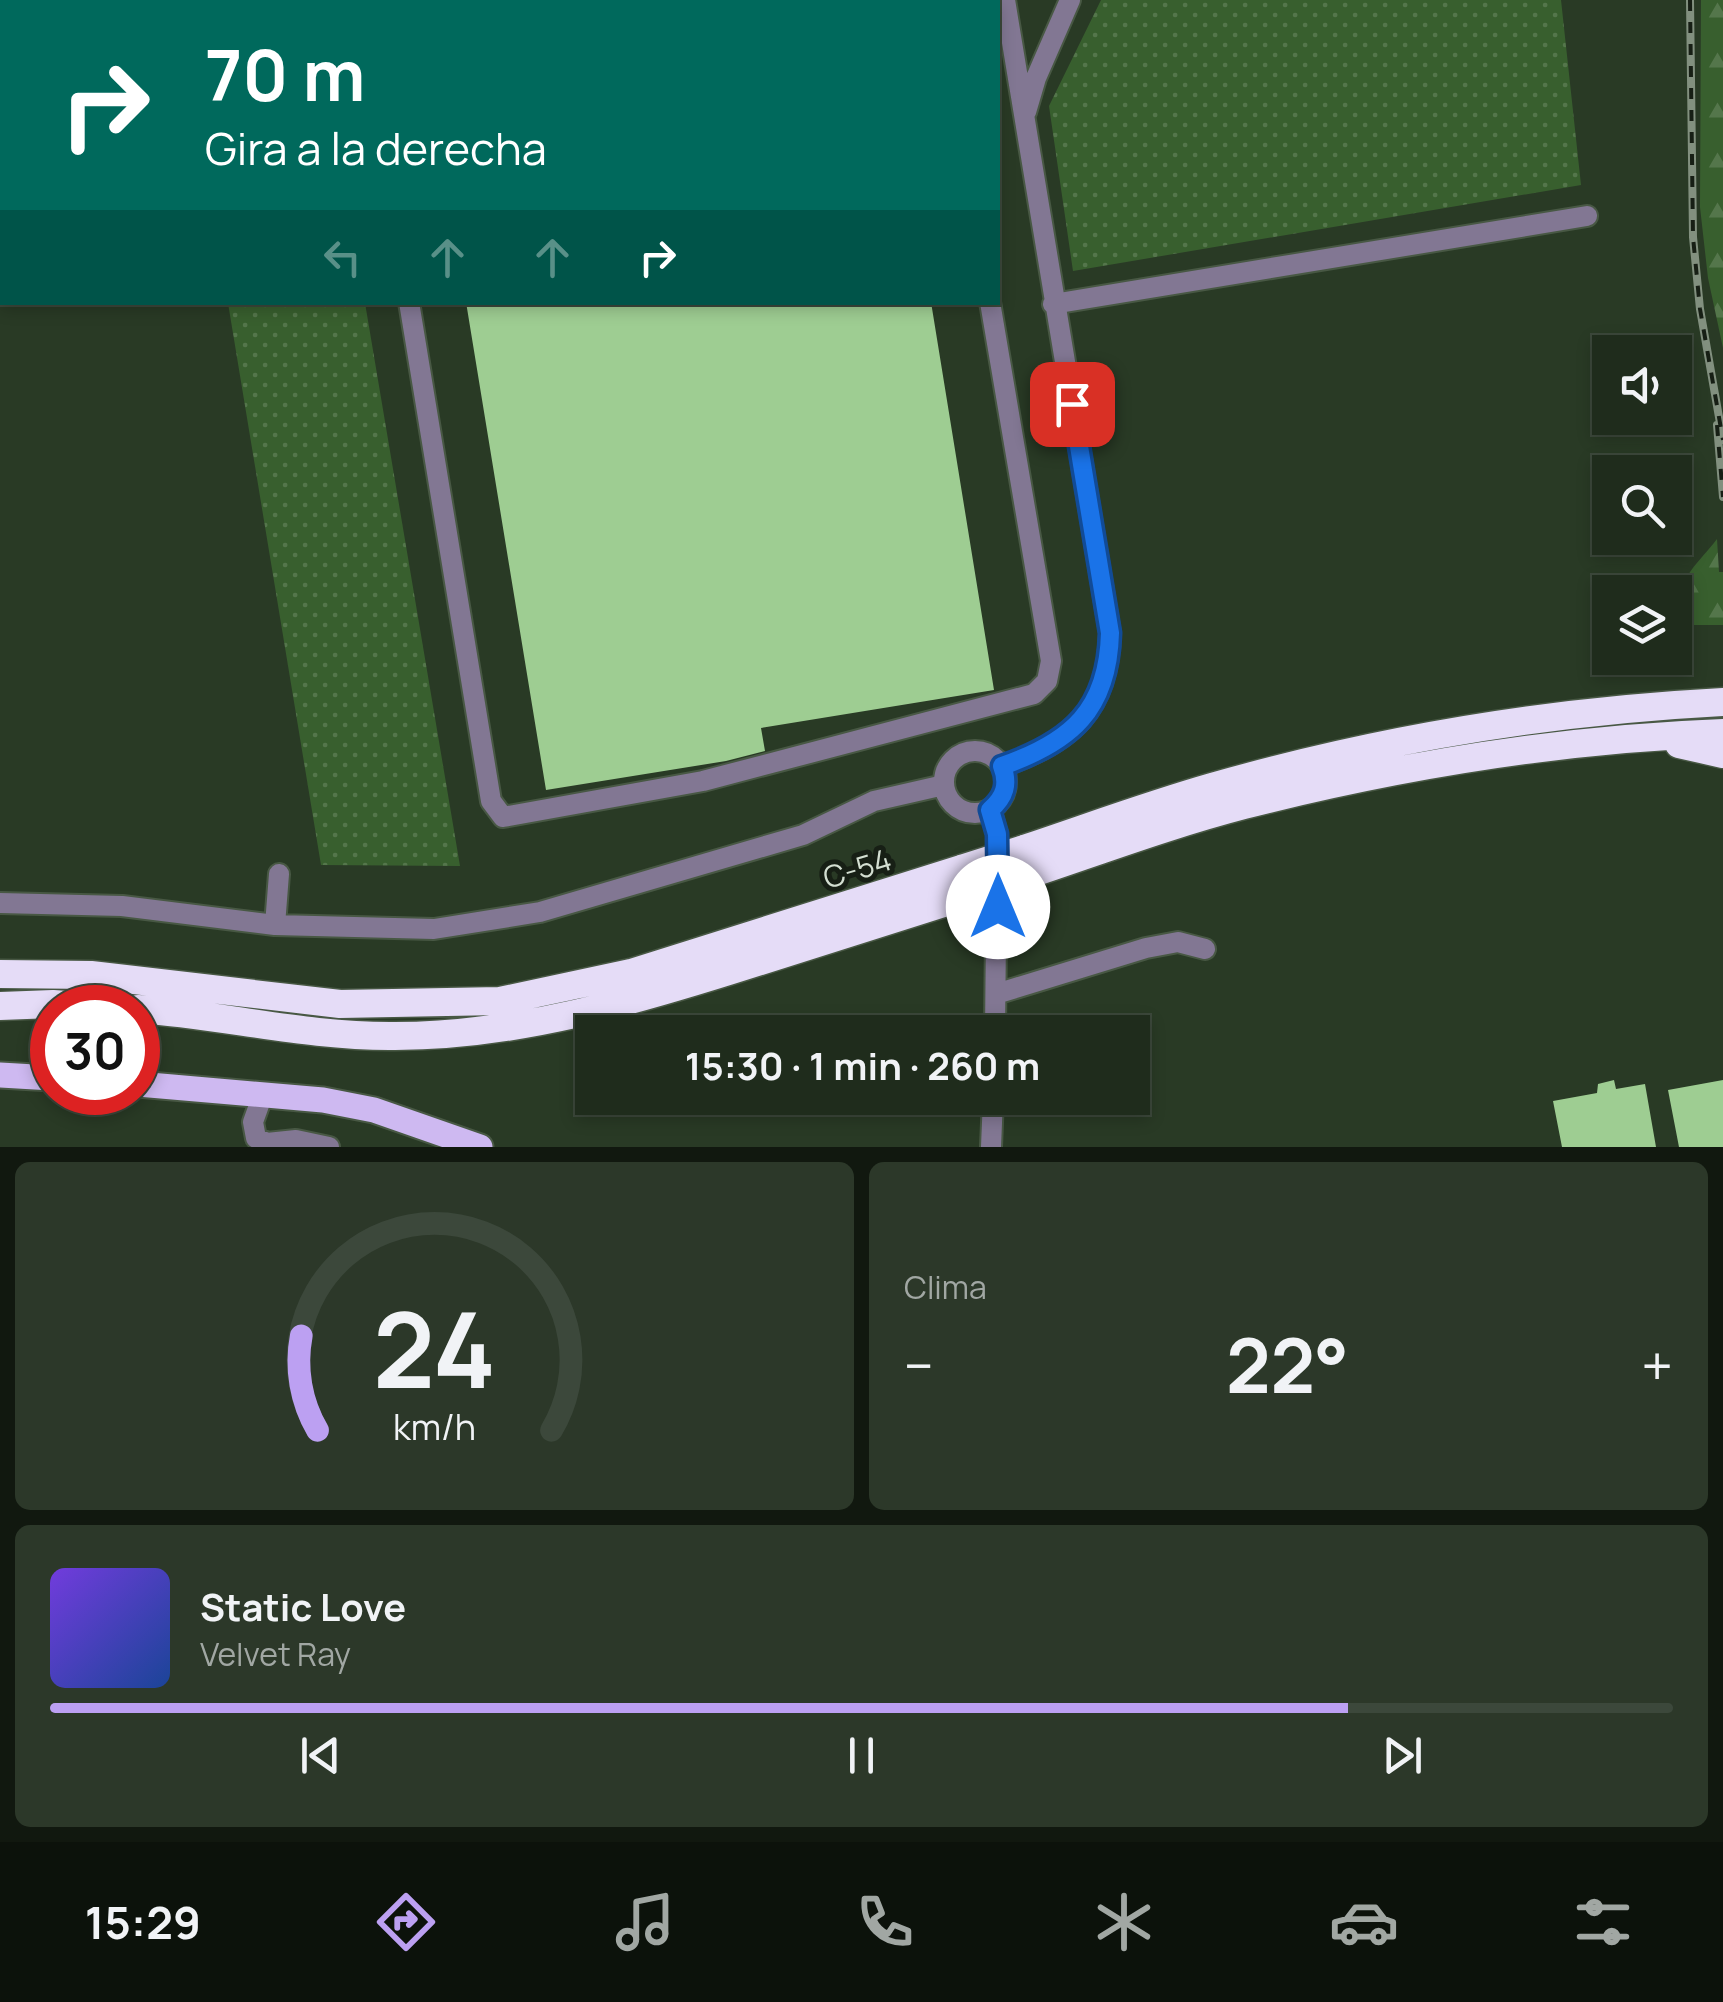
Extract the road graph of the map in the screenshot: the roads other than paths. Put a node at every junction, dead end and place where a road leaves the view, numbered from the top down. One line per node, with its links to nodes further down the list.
1 (1005, 0): 3 (street)
2 (1070, 0): 3 (street)
3 (1024, 118): 5 (street)
4 (1586, 216): 5 (street)
5 (1053, 304): 12 (street)
6 (409, 305): 7 (street)
7 (991, 305)
8 (1717, 701): 15 (highway, C-54 / C-54)
9 (1723, 733): 10 (highway, C-54)
10 (1628, 737): 11 (highway); 15 (highway, C-54)
11 (1723, 754)
12 (1002, 766): 13 (street); 14 (street)
13 (944, 785): 14 (street); 19 (street)
14 (990, 810): 22 (street)
15 (1026, 862): 17 (highway, C-54 / C-54, bridge)
16 (279, 874): 19 (street)
17 (966, 882): 21 (highway, C-54 / C-54); 25 (highway, C-54 / C-54)
18 (0, 902): 19 (street)
19 (275, 926)
20 (1205, 949): 22 (street)
21 (0, 974)
22 (996, 994): 26 (street)
23 (30, 1005): 24 (highway)
24 (0, 1006)
25 (160, 1012)
26 (995, 1015)
27 (0, 1074): 28 (main road)
28 (30, 1076)
29 (160, 1086): 30 (main road)
30 (263, 1094): 33 (street); 34 (main road)
31 (993, 1115): 32 (street)
32 (990, 1145)
33 (329, 1147)
34 (480, 1147)

